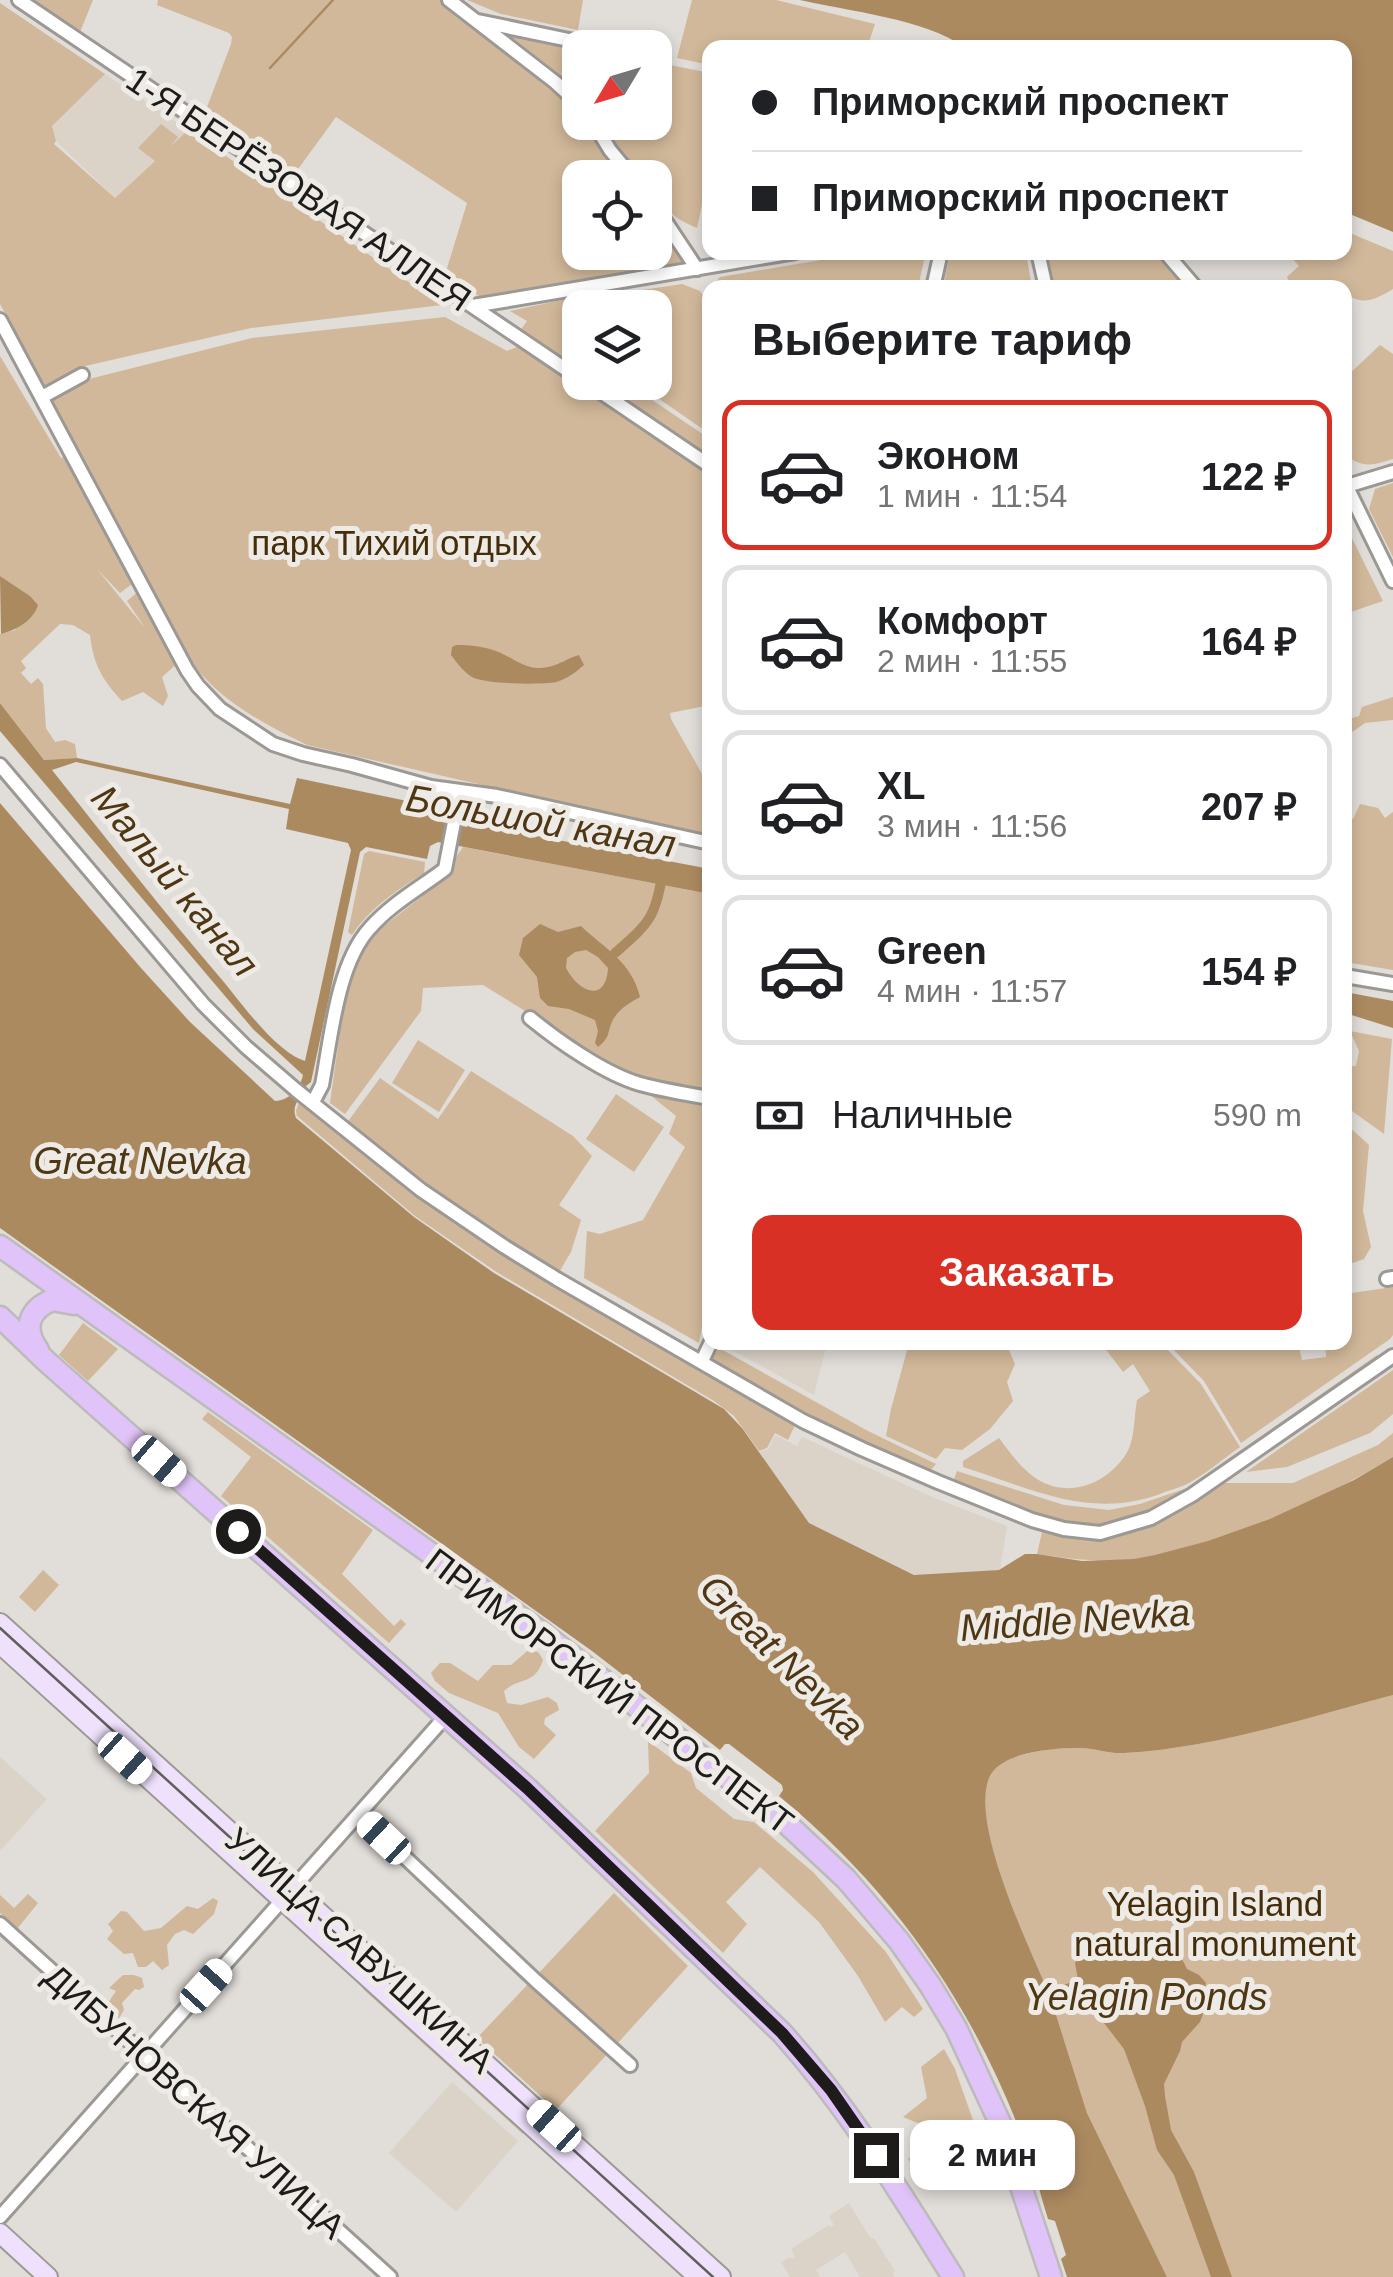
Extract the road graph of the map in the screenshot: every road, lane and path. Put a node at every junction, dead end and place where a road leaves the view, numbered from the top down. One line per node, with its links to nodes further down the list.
1 (19, 0): 11 (street, 1-Я БЕРЁЗОВАЯ АЛЛЕЯ)
2 (450, 0): 3 (street)
3 (476, 21): 4 (street); 5 (street)
4 (562, 39)
5 (562, 88)
6 (672, 232): 9 (street)
7 (749, 260): 9 (street)
8 (1173, 260): 10 (street)
9 (697, 269): 11 (street)
10 (1189, 280)
11 (473, 306): 13 (street, 1-Я БЕРЁЗОВАЯ АЛЛЕЯ)
12 (0, 320): 15 (street)
13 (562, 366)
14 (82, 375): 15 (street)
15 (42, 398): 23 (street)
16 (613, 400): 17 (street, 1-Я БЕРЁЗОВАЯ АЛЛЕЯ)
17 (702, 461)
18 (1393, 472): 19 (street)
19 (1352, 483)
20 (1352, 497): 21 (street)
21 (1393, 581)
22 (0, 765): 28 (street)
23 (460, 791): 24 (street); 28 (street)
24 (702, 841)
25 (1352, 977): 26 (street)
26 (1393, 984)
27 (530, 1018): 29 (street)
28 (303, 1095): 36 (street)
29 (702, 1096)
30 (0, 1246): 31 (main road, ПРИМОРСКИЙ ПРОСПЕКТ)
31 (80, 1306): 35 (main road); 52 (main road, ПРИМОРСКИЙ ПРОСПЕКТ)
32 (0, 1318): 35 (main road)
33 (708, 1350): 36 (street)
34 (1393, 1356): 36 (street)
35 (46, 1361): 39 (main road)
36 (702, 1361)
37 (0, 1623): 41 (main road, УЛИЦА САВУШКИНА)
38 (0, 1644): 41 (main road, УЛИЦА САВУШКИНА)
39 (446, 1716): 40 (street); 51 (main road)
40 (359, 1814): 41 (street); 44 (street)
41 (287, 1894): 43 (street); 49 (main road, УЛИЦА САВУШКИНА); 50 (main road, УЛИЦА САВУШКИНА)
42 (0, 1924): 43 (street, ДИБУНОВСКАЯ УЛИЦА)
43 (144, 2054): 45 (street); 48 (street, ДИБУНОВСКАЯ УЛИЦА)
44 (630, 2065)
45 (0, 2217)
46 (0, 2233): 47 (main road)
47 (48, 2277)
48 (390, 2277)
49 (698, 2277)
50 (721, 2277)
51 (953, 2277)
52 (1051, 2277)

